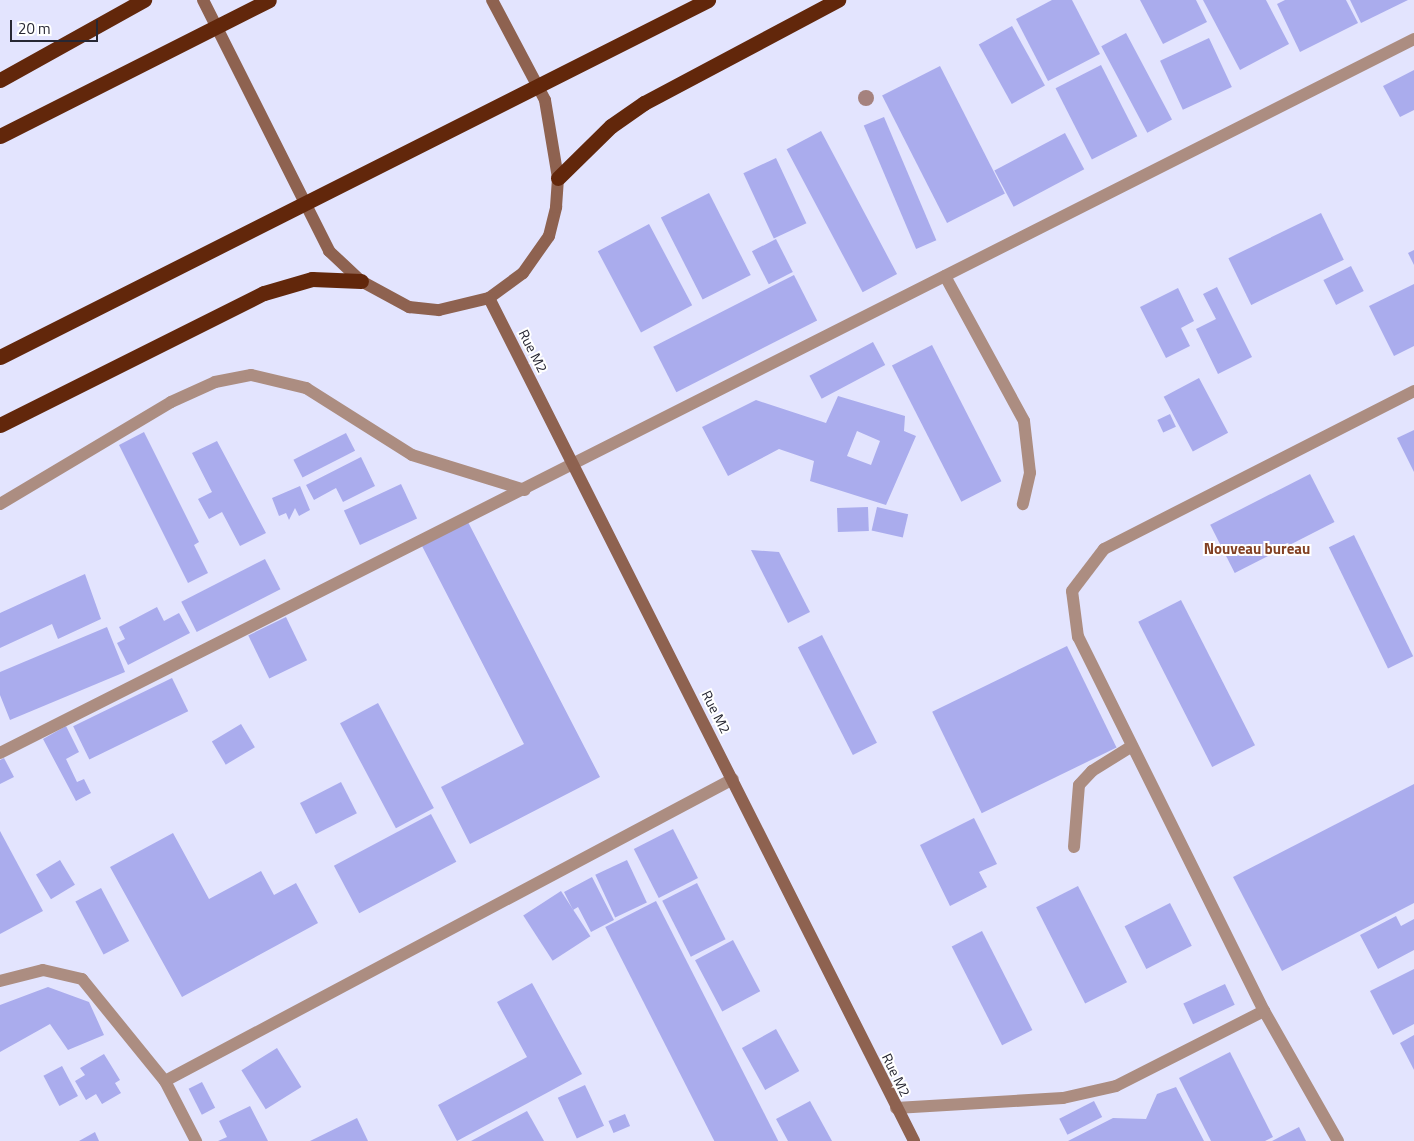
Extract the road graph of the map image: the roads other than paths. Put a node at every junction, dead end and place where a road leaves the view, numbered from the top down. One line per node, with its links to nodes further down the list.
1 (144, 0): 8 (highway)
2 (203, 0): 12 (main road)
3 (269, 0): 9 (highway)
4 (492, 0): 10 (main road)
5 (708, 0): 14 (highway)
6 (838, 0): 10 (highway)
7 (1414, 39): 11 (street)
8 (0, 80)
9 (0, 136)
10 (558, 178): 13 (main road)
11 (945, 276): 17 (street); 20 (street)
12 (360, 281): 13 (main road); 16 (highway)
13 (489, 298): 17 (main road, Rue M2)
14 (0, 357)
15 (1414, 391): 21 (street)
16 (0, 425)
17 (574, 465): 18 (street); 23 (main road, Rue M2)
18 (525, 490): 19 (street); 22 (street)
19 (0, 504)
20 (1023, 504)
21 (1132, 746): 24 (street); 26 (street)
22 (0, 753)
23 (733, 779): 27 (street); 28 (main road, Rue M2)
24 (1074, 847)
25 (0, 981): 27 (street)
26 (1264, 1011): 28 (street); 31 (street)
27 (166, 1081): 29 (street)
28 (896, 1108): 30 (main road, Rue M2)
29 (196, 1141)
30 (914, 1141)
31 (1338, 1141)

